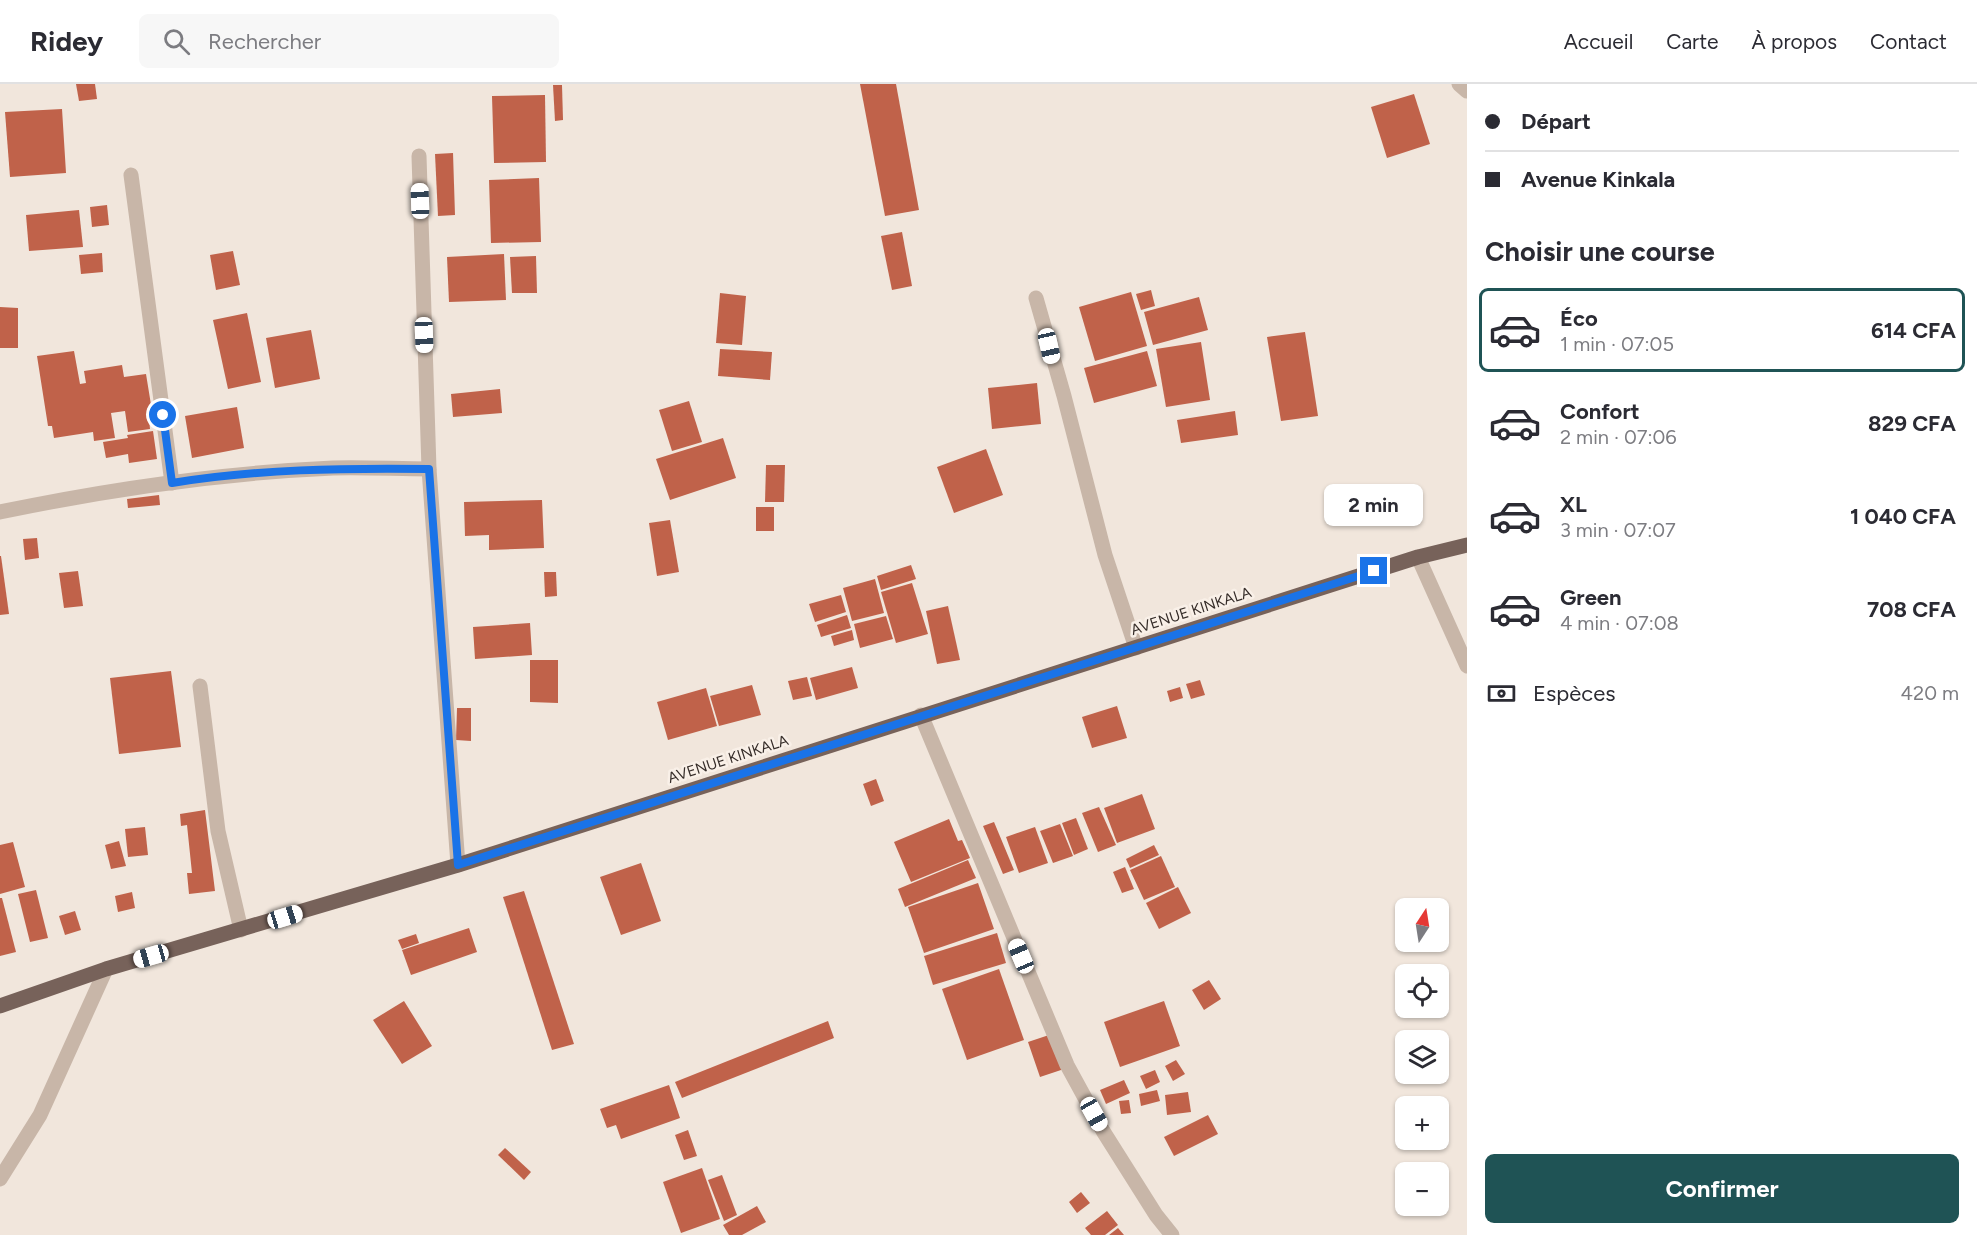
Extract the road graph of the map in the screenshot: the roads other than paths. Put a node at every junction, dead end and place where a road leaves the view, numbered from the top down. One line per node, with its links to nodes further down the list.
1 (1459, 84): 2 (street)
2 (1467, 91)
3 (419, 156): 6 (street)
4 (131, 175): 7 (street)
5 (1036, 298): 11 (street)
6 (429, 469): 7 (street); 15 (street)
7 (172, 483): 8 (street)
8 (0, 512)
9 (1467, 545): 10 (main road, AVENUE KINKALA)
10 (1418, 557): 11 (main road, AVENUE KINKALA); 12 (street)
11 (1136, 648): 14 (main road, AVENUE KINKALA)
12 (1467, 666)
13 (200, 686): 16 (street)
14 (921, 715): 15 (main road, AVENUE KINKALA); 20 (street)
15 (458, 865): 16 (main road, AVENUE KINKALA)
16 (241, 930): 17 (main road, AVENUE KINKALA)
17 (106, 969): 18 (main road, AVENUE KINKALA); 19 (street)
18 (0, 1006)
19 (0, 1179)
20 (1172, 1235)

